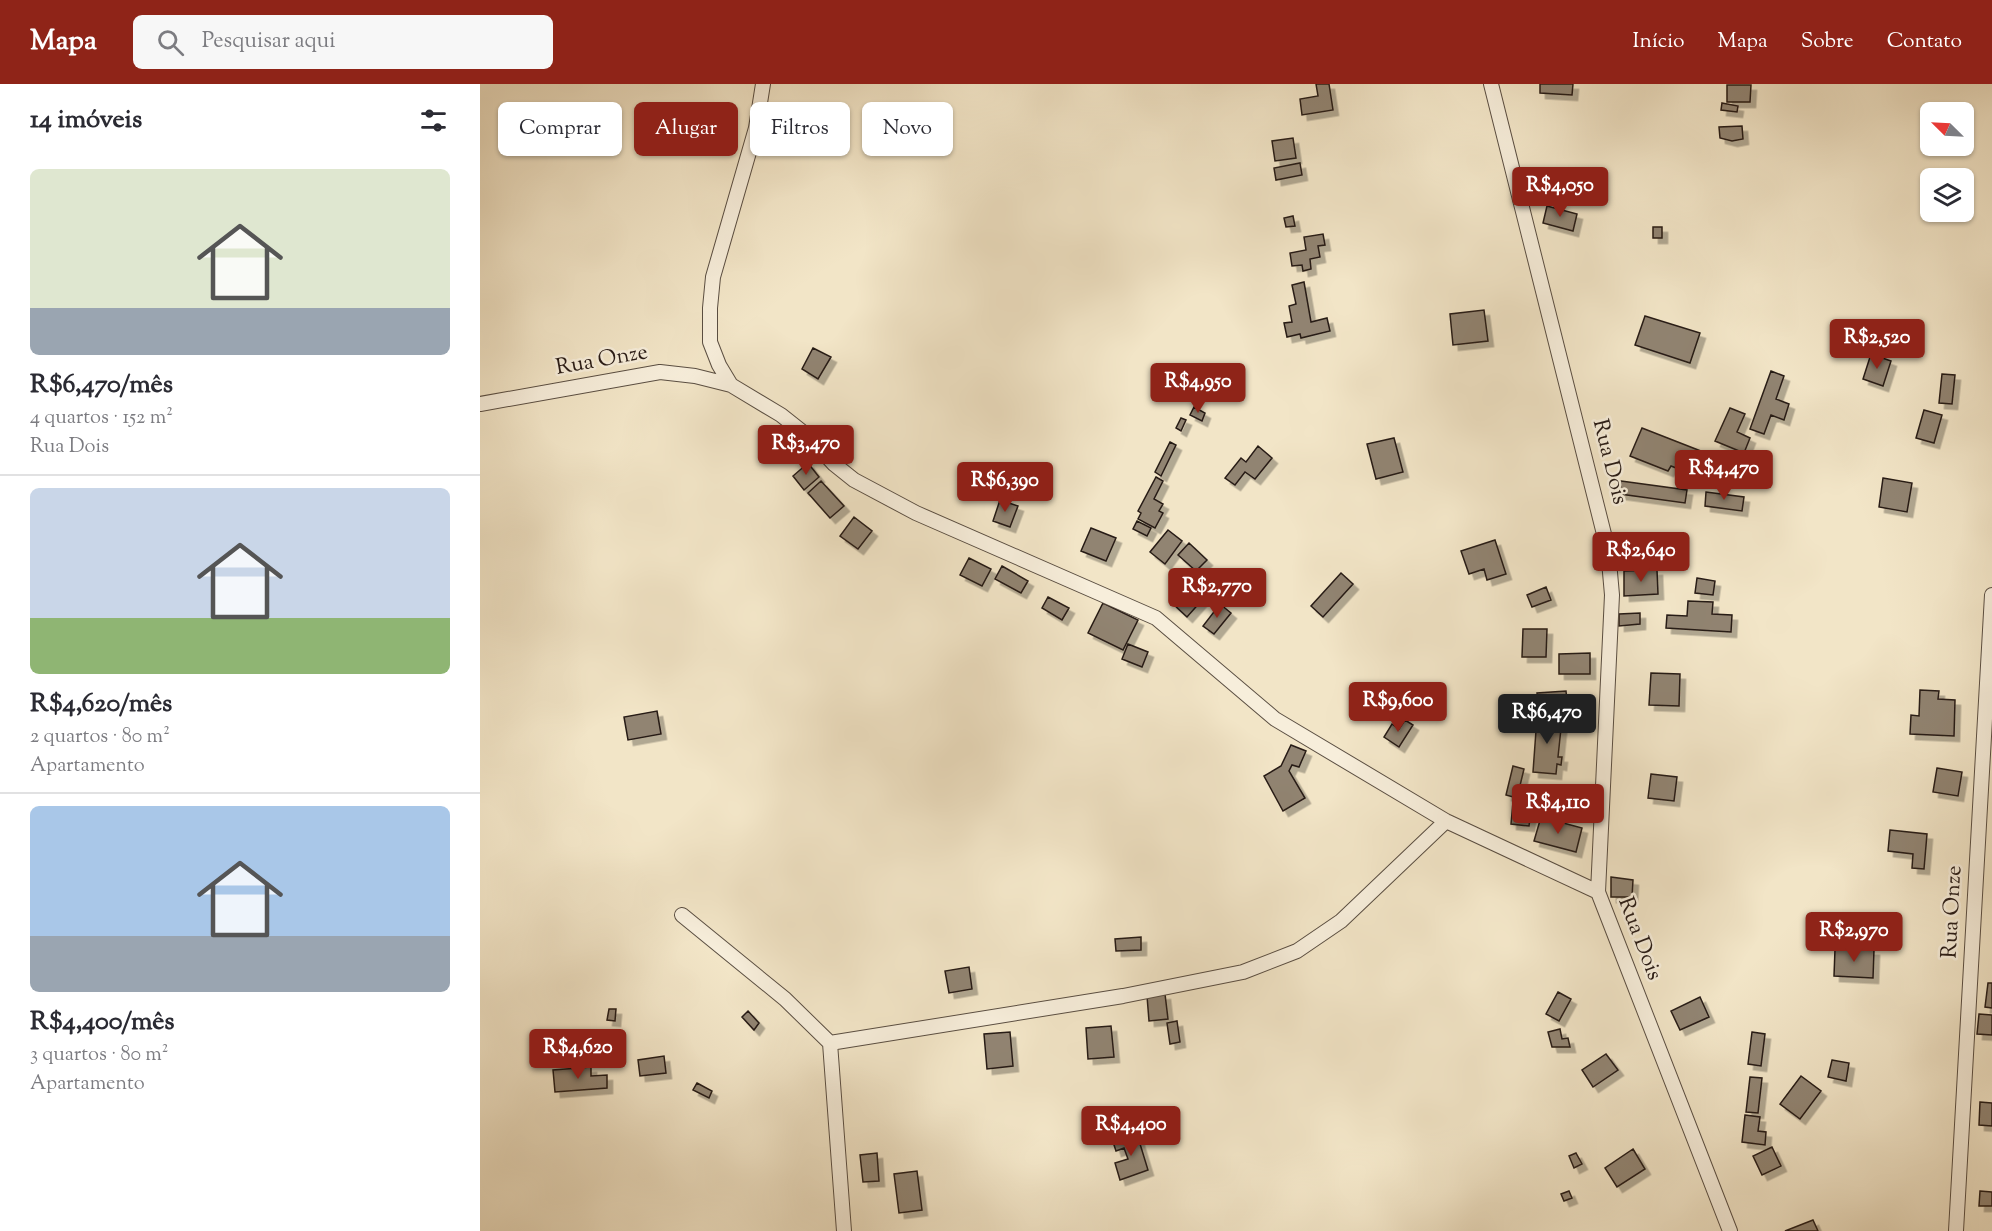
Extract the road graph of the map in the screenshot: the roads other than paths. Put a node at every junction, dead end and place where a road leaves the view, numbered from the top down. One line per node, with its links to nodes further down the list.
1 (763, 84): 3 (street)
2 (1491, 84): 7 (street, Rua Dois)
3 (731, 385): 4 (street, Rua Onze); 6 (street)
4 (480, 404)
5 (1992, 595): 12 (street, Rua Onze)
6 (1446, 821): 7 (street); 9 (street)
7 (1598, 892): 11 (street, Rua Dois)
8 (682, 915): 9 (street)
9 (830, 1043): 10 (street)
10 (844, 1231)
11 (1730, 1231)
12 (1956, 1231)

